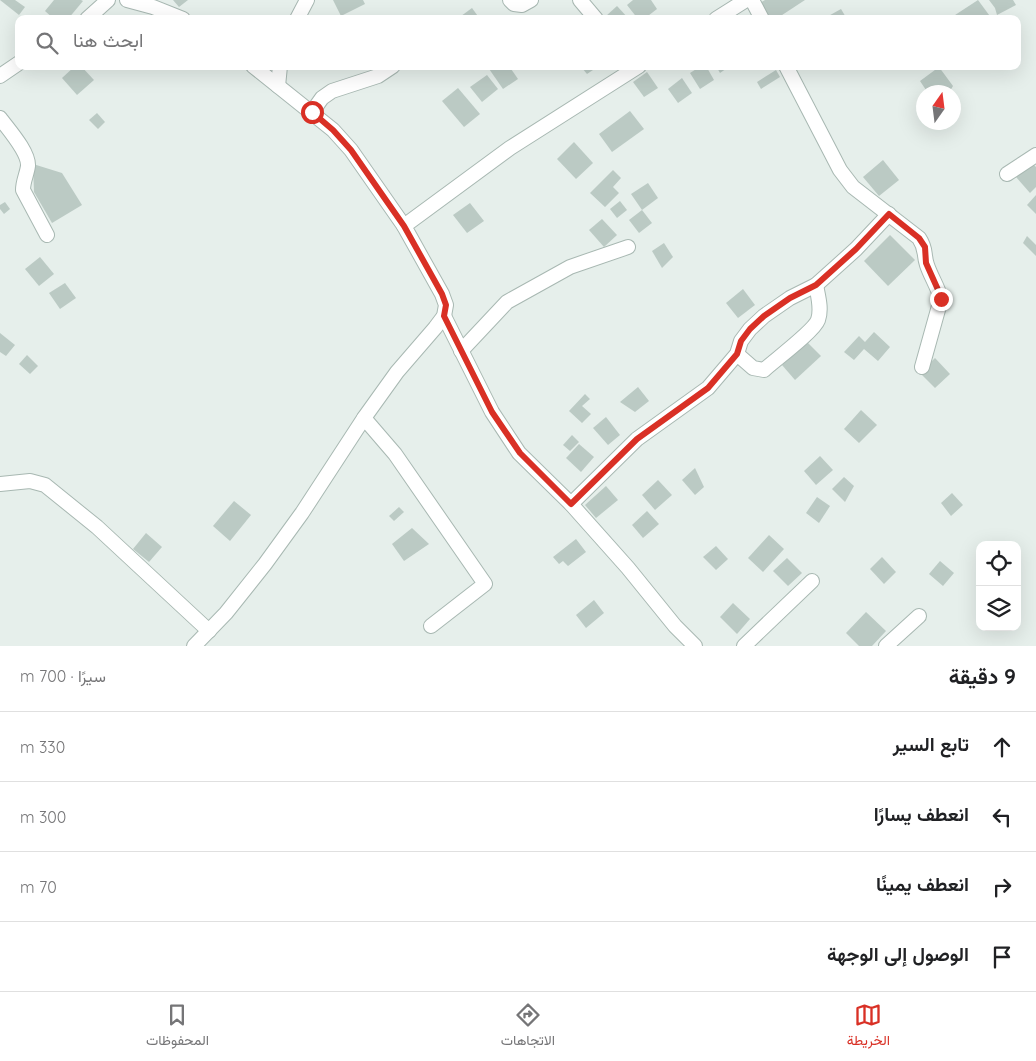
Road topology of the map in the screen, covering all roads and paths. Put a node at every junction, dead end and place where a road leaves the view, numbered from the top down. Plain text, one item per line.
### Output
1 (108, 0) edge
2 (127, 0) edge
3 (306, 0) edge
4 (510, 0) edge
5 (531, 0) edge
6 (580, 0) edge
7 (746, 0) edge
8 (752, 0) edge
9 (91, 15) edge
10 (173, 15) edge
11 (299, 15) edge
12 (593, 15) edge
13 (722, 15) edge
14 (760, 15) edge
15 (15, 66) edge
16 (258, 70) edge
17 (280, 70) edge
18 (387, 70) edge
19 (632, 70) edge
20 (788, 70) edge
21 (0, 76) edge
22 (278, 86) junction
23 (312, 112) junction
24 (0, 118) edge
25 (1036, 155) edge
26 (1007, 174) dead end
27 (889, 214) junction
28 (404, 226) junction
29 (47, 236) dead end
30 (628, 247) dead end
31 (816, 285) junction
32 (444, 316) junction
33 (462, 351) junction
34 (737, 354) junction
35 (922, 367) dead end
36 (364, 418) junction
37 (0, 484) edge
38 (571, 504) junction
39 (812, 581) dead end
40 (919, 616) dead end
41 (431, 626) dead end
42 (209, 631) junction
43 (194, 646) edge
44 (695, 646) edge
45 (744, 646) edge
46 (886, 646) edge

1 - 9 street
2 - 10 street
3 - 11 street
4 - 5 street
6 - 12 street
7 - 13 street
8 - 14 street
15 - 21 street
16 - 22 street
17 - 22 street
18 - 23 street
19 - 28 street
20 - 27 street
22 - 23 street
23 - 28 street
24 - 29 street
25 - 26 street
27 - 31 street
27 - 35 street
28 - 32 street
30 - 33 street
31 - 34 street
31 - 34 street
32 - 33 street
32 - 36 street
33 - 38 street
34 - 38 street
36 - 41 street
36 - 42 street
37 - 42 street
38 - 44 street
39 - 45 street
40 - 46 street
42 - 43 street

